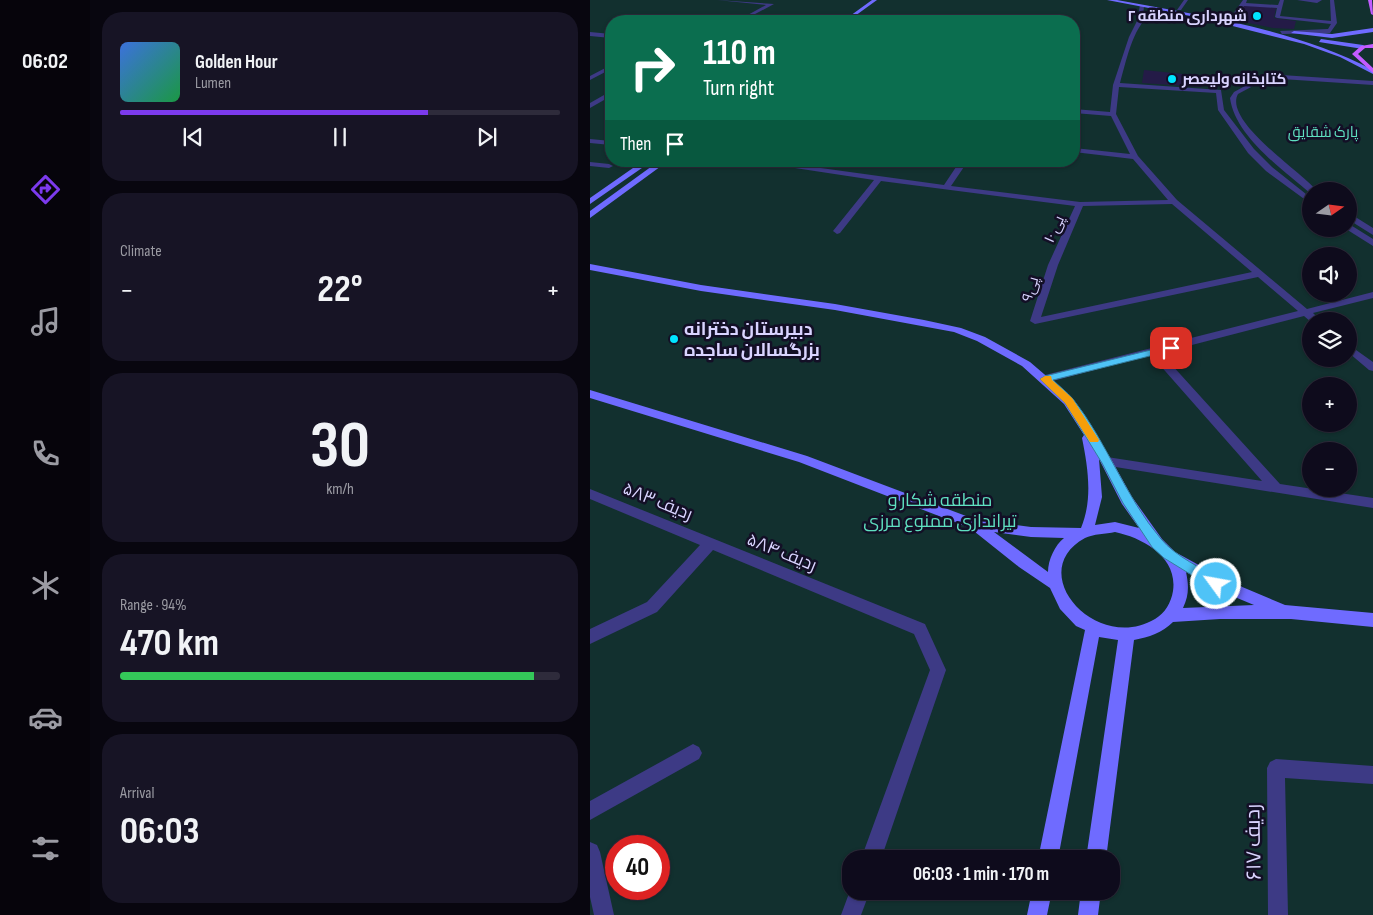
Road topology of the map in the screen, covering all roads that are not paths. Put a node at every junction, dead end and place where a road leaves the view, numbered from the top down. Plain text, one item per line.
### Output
1 (719, 0) edge
2 (732, 0) edge
3 (778, 0) edge
4 (1109, 0) edge
5 (1134, 0) edge
6 (1186, 0) edge
7 (1282, 0) edge
8 (1300, 0) edge
9 (1320, 0) edge
10 (1332, 0) edge
11 (1370, 0) edge
12 (1244, 2) edge
13 (877, 3) edge
14 (771, 4) junction
15 (1142, 6) junction
16 (1280, 7) junction
17 (1178, 10) junction
18 (1373, 14) edge
19 (750, 15) edge
20 (856, 15) edge
21 (865, 15) edge
22 (1230, 20) junction
23 (1140, 21) junction
24 (1334, 23) junction
25 (1373, 30) edge
26 (1282, 32) junction
27 (590, 34) edge
28 (1275, 34) junction
29 (601, 35) junction
30 (605, 35) edge
31 (1373, 38) edge
32 (590, 40) edge
33 (1373, 46) edge
34 (1364, 47) junction
35 (590, 67) edge
36 (605, 68) edge
37 (605, 70) edge
38 (1373, 72) edge
39 (590, 78) edge
40 (1373, 83) edge
41 (1116, 85) junction
42 (605, 98) edge
43 (590, 106) edge
44 (1080, 111) edge
45 (1113, 114) junction
46 (590, 140) edge
47 (605, 142) edge
48 (1080, 151) edge
49 (1134, 157) junction
50 (590, 164) edge
51 (605, 166) edge
52 (640, 167) edge
53 (656, 167) edge
54 (795, 167) edge
55 (819, 167) edge
56 (960, 167) edge
57 (816, 170) junction
58 (879, 179) junction
59 (1302, 183) edge
60 (946, 188) junction
61 (1302, 195) edge
62 (590, 202) edge
63 (1174, 202) junction
64 (1080, 204) junction
65 (590, 215) edge
66 (1358, 222) edge
67 (837, 231) dead end
68 (1373, 232) edge
69 (1358, 233) edge
70 (1373, 244) edge
71 (1053, 265) joint
72 (591, 267) edge
73 (1258, 274) junction
74 (1373, 295) edge
75 (1304, 312) joint
76 (1302, 313) edge
77 (1154, 352) junction
78 (1357, 353) edge
79 (1368, 360) edge
80 (1373, 368) edge
81 (1045, 379) junction
82 (590, 394) edge
83 (1085, 426) junction
84 (1107, 462) junction
85 (1277, 489) junction
86 (590, 494) edge
87 (1373, 502) edge
88 (972, 524) junction
89 (1083, 532) junction
90 (711, 543) junction
91 (1157, 543) junction
92 (1168, 554) junction
93 (1054, 583) junction
94 (1290, 612) junction
95 (1172, 615) junction
96 (1373, 620) edge
97 (1093, 627) junction
98 (1127, 635) junction
99 (590, 637) edge
100 (693, 753) dead end
101 (1373, 775) edge
102 (590, 810) edge
103 (874, 850) edge
104 (1050, 850) edge
105 (1097, 850) edge
106 (590, 852) edge
107 (857, 900) edge
108 (1040, 900) edge
109 (1090, 900) edge
110 (604, 915) edge
111 (851, 915) edge
112 (1037, 915) edge
113 (1088, 915) edge
114 (1278, 915) edge

1 - 2 street
2 - 14 street
3 - 14 street
4 - 15 street
5 - 17 street
6 - 17 street
7 - 16 street
8 - 9 street
10 - 24 street
11 - 18 main road
12 - 16 street
12 - 22 street
13 - 20 street
13 - 21 street
14 - 19 street
15 - 17 street
15 - 23 street
16 - 24 street
17 - 22 street
17 - 23 street
17 - 28 street
22 - 26 street
23 - 41 street
24 - 26 street
25 - 26 street
26 - 28 street
26 - 34 street
27 - 29 street
28 - 38 street
29 - 30 street
29 - 32 street
31 - 34 main road
33 - 34 main road
34 - 38 main road
35 - 36 street
37 - 39 street
40 - 59 street
41 - 45 street
41 - 61 street
42 - 43 street
44 - 45 street
45 - 49 street
46 - 47 street
48 - 49 street
49 - 63 street
50 - 51 street
52 - 62 street
53 - 65 street
54 - 57 street
55 - 57 street
56 - 60 street
57 - 58 street
58 - 60 street
58 - 67 street
60 - 64 street
63 - 64 street
63 - 73 street
64 - 71 street, پی ۱۰
66 - 68 street
69 - 70 street
71 - 73 street, پی۹
72 - 81 street
73 - 75 street
74 - 75 street
76 - 77 street
77 - 81 street
77 - 85 street
78 - 79 street
79 - 80 street
81 - 83 street
82 - 88 street
83 - 84 street
83 - 89 street
84 - 85 street
84 - 91 street
85 - 87 street
86 - 90 street, ردیف ۵۸۳
88 - 89 street
88 - 93 street
89 - 91 street
89 - 93 street
90 - 99 street
90 - 103 street, ردیف ۵۸۴
91 - 92 street
92 - 94 street
92 - 95 street
93 - 97 street
94 - 95 street
94 - 96 street
95 - 98 street
97 - 98 street
97 - 104 street
98 - 105 street
100 - 102 street
101 - 114 street, ردیف ۶۱۷
106 - 110 street
107 - 111 street
108 - 112 street
109 - 113 street

